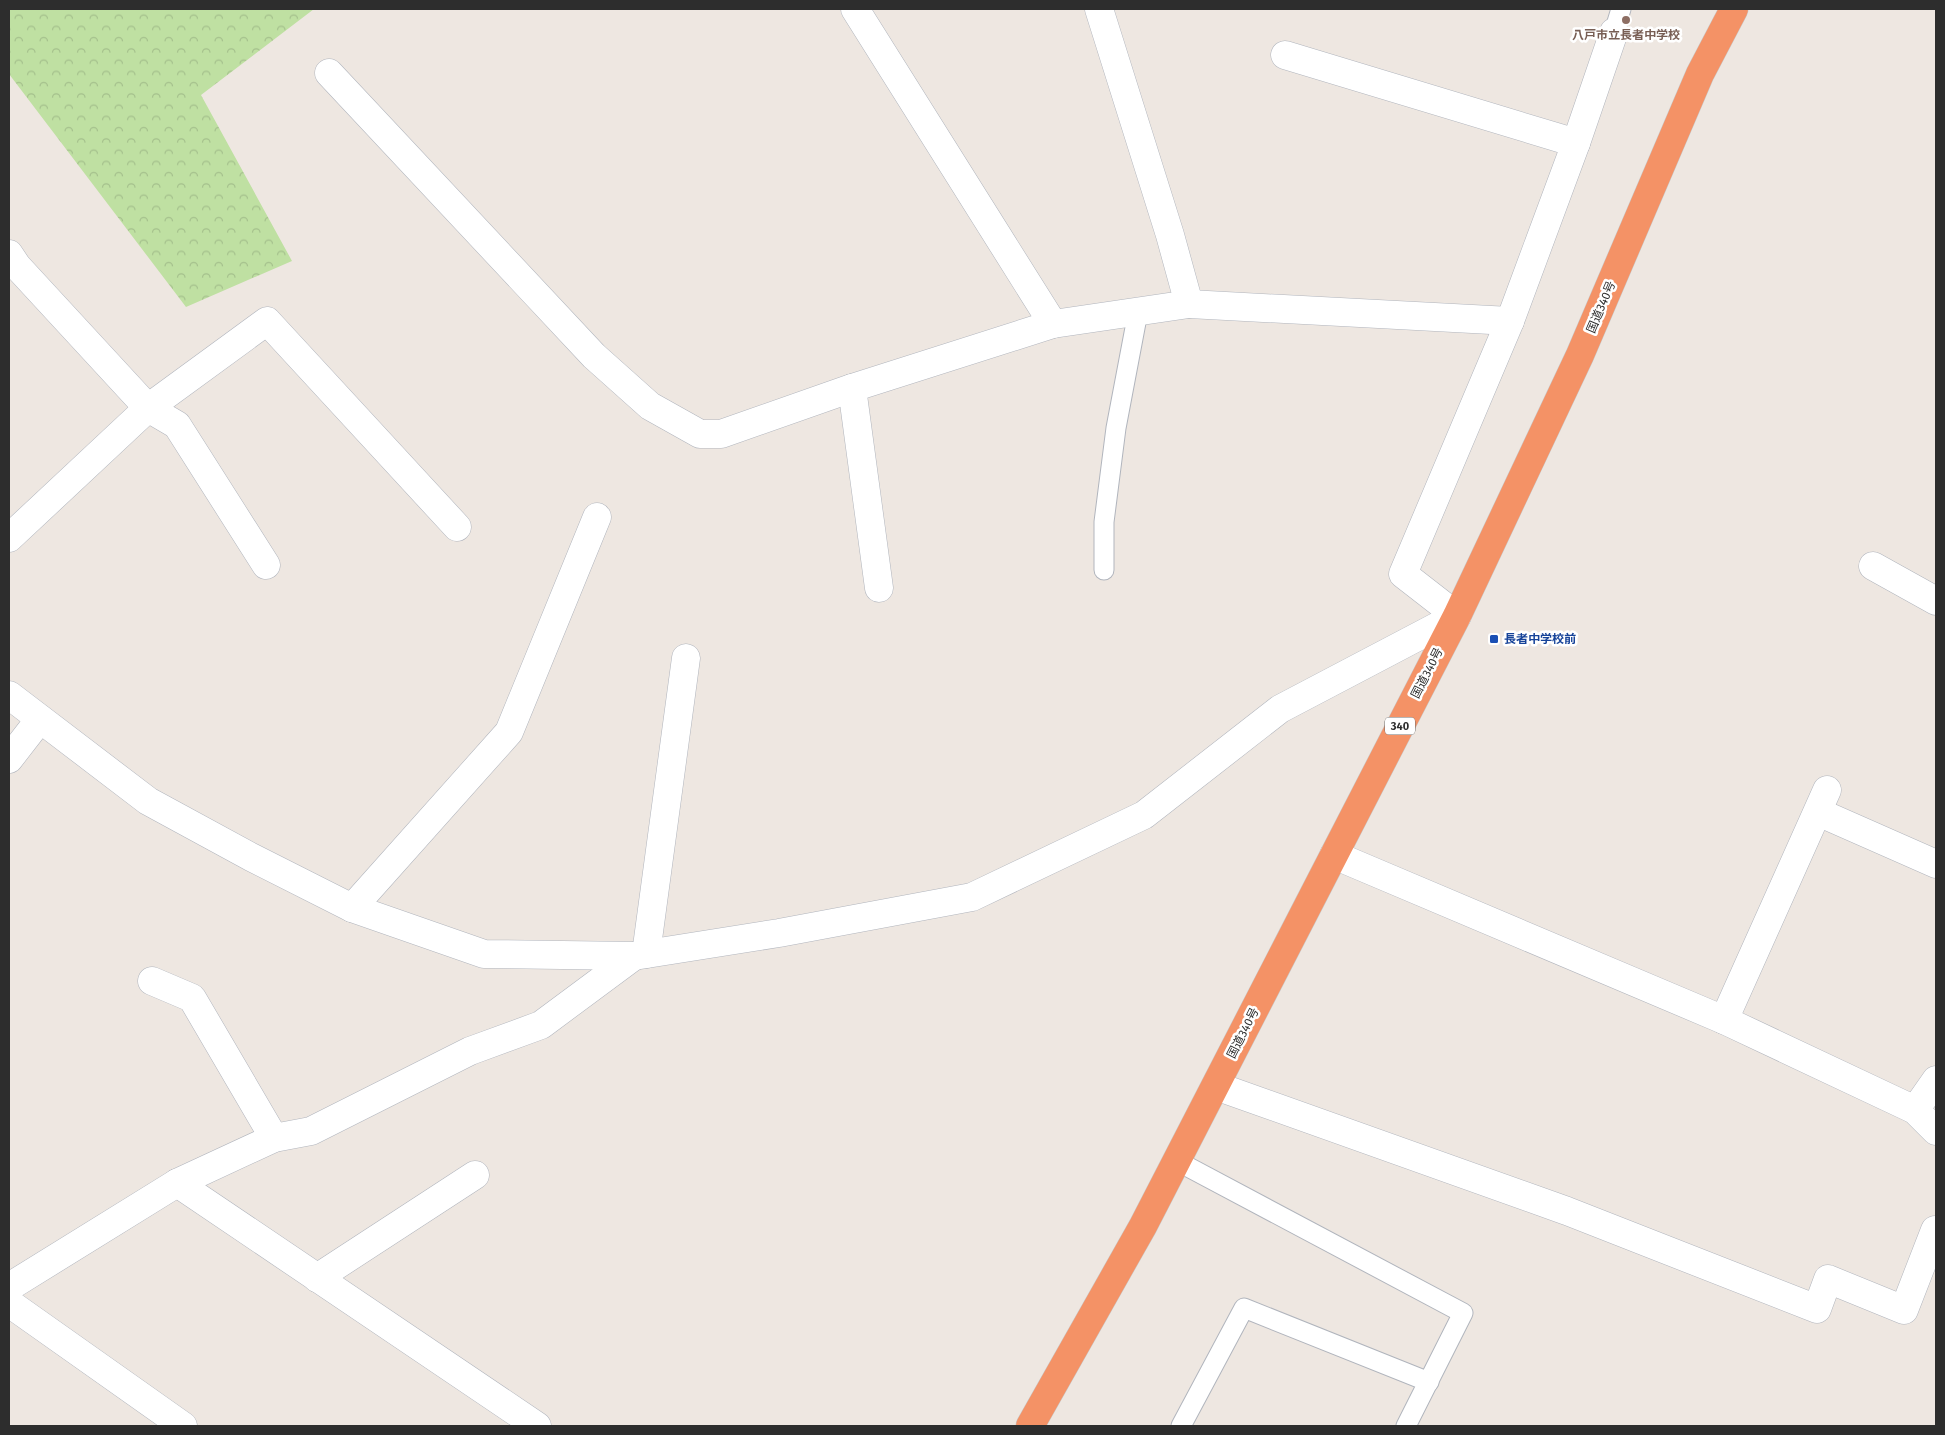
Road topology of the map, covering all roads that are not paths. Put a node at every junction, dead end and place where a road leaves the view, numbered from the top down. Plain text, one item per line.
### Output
1 (855, 9) edge
2 (1099, 9) edge
3 (1734, 9) edge
4 (1618, 20) edge
5 (1285, 55) dead end
6 (329, 73) dead end
7 (1576, 143) junction
8 (9, 254) edge
9 (1189, 304) junction
10 (1138, 312) junction
11 (1510, 321) junction
12 (1053, 324) junction
13 (852, 388) junction
14 (148, 408) junction
15 (597, 517) dead end
16 (457, 527) dead end
17 (9, 538) edge
18 (266, 565) dead end
19 (1873, 566) dead end
20 (1104, 570) dead end
21 (879, 588) dead end
22 (1936, 601) edge
23 (1456, 616) junction
24 (686, 658) dead end
25 (9, 695) edge
26 (40, 720) junction
27 (9, 759) edge
28 (1334, 856) junction
29 (1936, 864) edge
30 (352, 908) junction
31 (640, 955) junction
32 (152, 981) dead end
33 (1724, 1020) junction
34 (1936, 1080) edge
35 (1216, 1086) junction
36 (1915, 1110) junction
37 (1936, 1131) edge
38 (274, 1138) junction
39 (1177, 1161) junction
40 (476, 1175) dead end
41 (177, 1183) junction
42 (1935, 1230) dead end
43 (317, 1278) junction
44 (9, 1287) edge
45 (9, 1303) edge
46 (1429, 1382) junction
47 (183, 1426) edge
48 (536, 1426) edge
49 (1030, 1426) edge
50 (1181, 1426) edge
51 (1406, 1426) edge

1 - 12 street
2 - 9 street
3 - 23 highway, 国道340号 / 340
4 - 7 street
5 - 7 street
6 - 13 street
7 - 11 street
8 - 14 street
9 - 10 street
9 - 11 street
10 - 12 street
10 - 20 lane
11 - 23 street
12 - 13 street
13 - 21 street
14 - 16 street
14 - 17 street
14 - 18 street
15 - 30 street
19 - 22 street
23 - 28 highway, 国道340号 / 340
23 - 31 street
24 - 31 street
25 - 26 street
26 - 27 street
26 - 30 street
28 - 33 street
28 - 35 highway, 国道340号 / 340
29 - 33 street
30 - 31 street
31 - 38 street
32 - 38 street
33 - 36 street
34 - 36 street
35 - 39 highway, 国道340号 / 340
35 - 42 street
36 - 37 street
38 - 41 street
39 - 46 lane
39 - 49 highway, 国道340号 / 340
40 - 43 street
41 - 43 street
41 - 44 street
43 - 48 street
45 - 47 street
46 - 50 lane
46 - 51 lane

